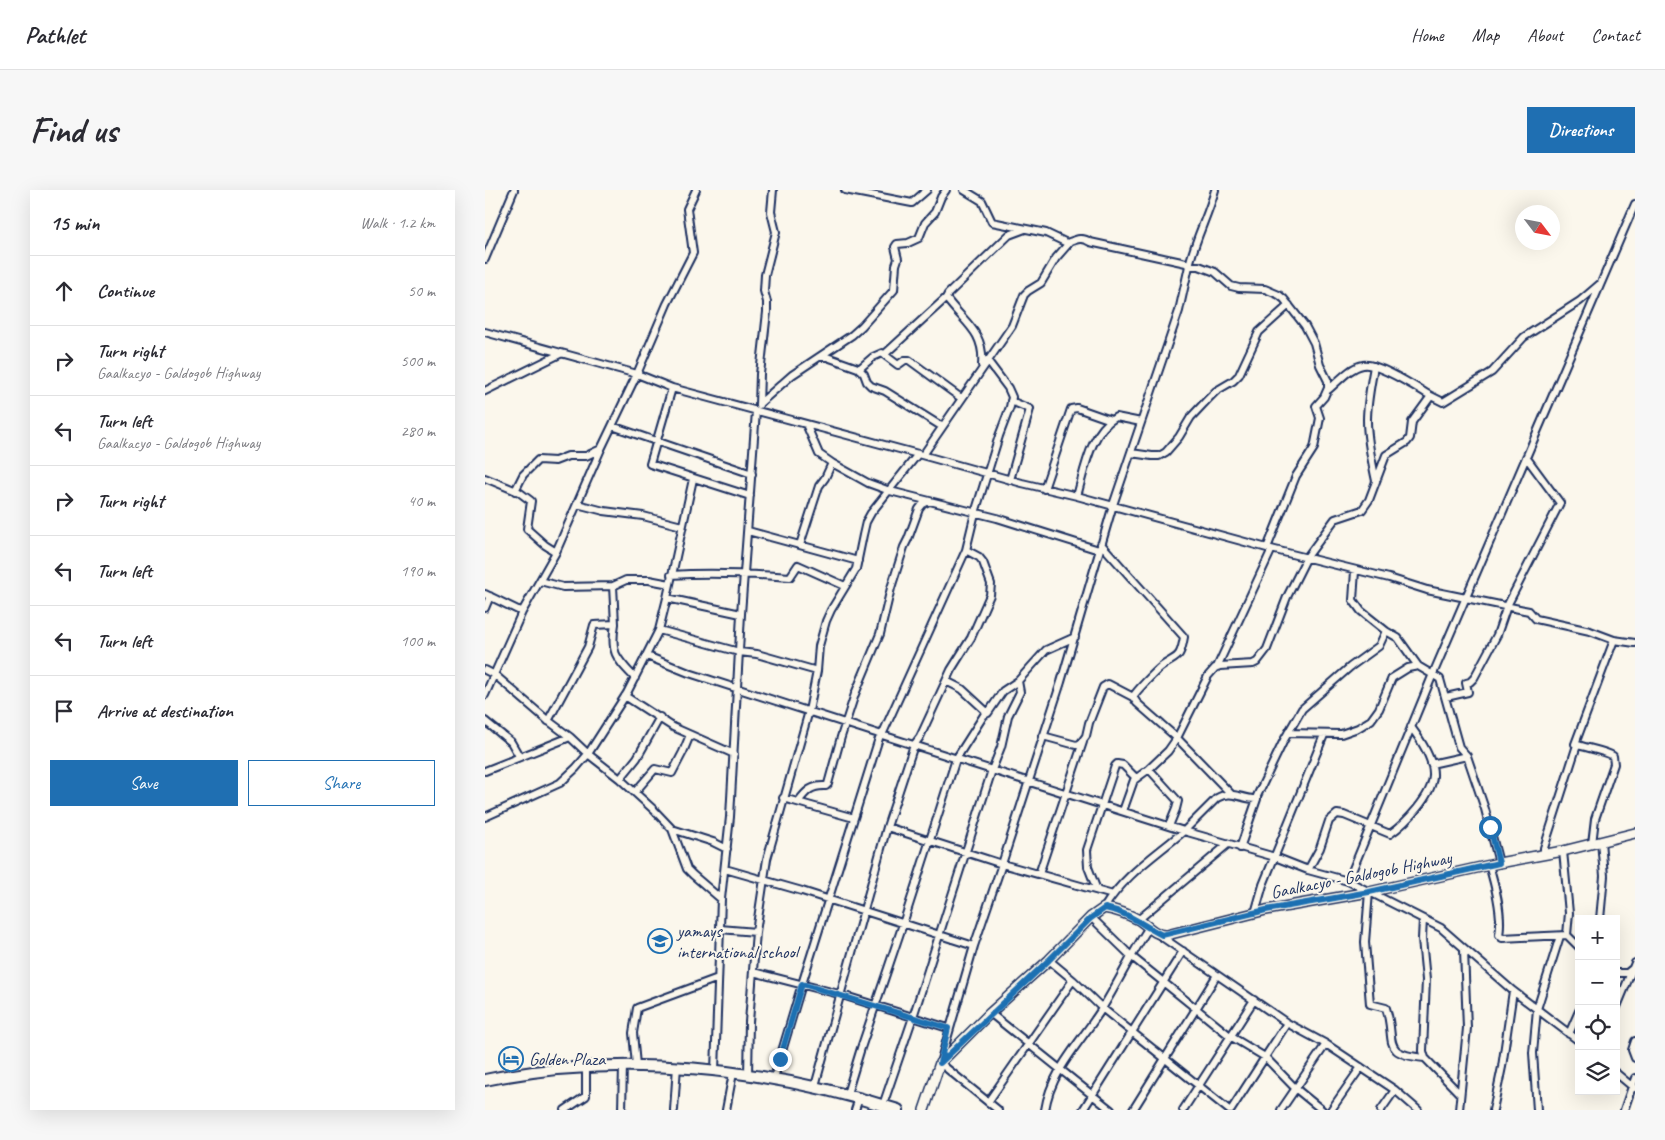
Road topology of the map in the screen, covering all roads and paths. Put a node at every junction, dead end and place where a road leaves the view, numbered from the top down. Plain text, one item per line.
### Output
1 (514, 190) edge
2 (696, 190) edge
3 (773, 190) edge
4 (845, 190) edge
5 (927, 190) edge
6 (946, 190) edge
7 (964, 190) edge
8 (1215, 190) edge
9 (1635, 204) edge
10 (1025, 229) junction
11 (1070, 242) junction
12 (485, 259) edge
13 (1189, 266) junction
14 (1601, 283) junction
15 (946, 298) junction
16 (1289, 305) junction
17 (485, 332) edge
18 (560, 354) junction
19 (885, 354) junction
20 (819, 357) junction
21 (987, 360) junction
22 (1374, 366) junction
23 (982, 367) junction
24 (859, 369) junction
25 (637, 374) junction
26 (672, 388) junction
27 (485, 391) edge
28 (1327, 391) junction
29 (1431, 396) junction
30 (961, 398) junction
31 (1011, 401) junction
32 (759, 404) junction
33 (758, 412) junction
34 (1111, 420) junction
35 (1141, 422) junction
36 (806, 424) junction
37 (613, 426) junction
38 (941, 426) junction
39 (657, 441) junction
40 (601, 449) junction
41 (1131, 453) junction
42 (921, 454) junction
43 (1526, 457) junction
44 (832, 463) junction
45 (987, 473) junction
46 (752, 474) junction
47 (485, 478) edge
48 (693, 479) junction
49 (1010, 480) junction
50 (1376, 482) junction
51 (1044, 489) junction
52 (515, 491) junction
53 (890, 491) junction
54 (750, 496) junction
55 (1077, 496) junction
56 (929, 501) junction
57 (577, 504) junction
58 (1113, 505) junction
59 (975, 513) junction
60 (682, 526) junction
61 (748, 531) junction
62 (800, 545) junction
63 (1100, 547) junction
64 (1269, 548) junction
65 (965, 550) junction
66 (556, 552) junction
67 (1307, 557) junction
68 (858, 561) junction
69 (1355, 571) junction
70 (744, 574) junction
71 (671, 575) junction
72 (540, 581) junction
73 (670, 584) junction
74 (613, 586) junction
75 (845, 586) junction
76 (487, 595) edge
77 (667, 598) junction
78 (1466, 598) junction
79 (1507, 606) junction
80 (485, 608) edge
81 (522, 612) junction
82 (741, 614) junction
83 (615, 624) junction
84 (659, 630) junction
85 (1386, 631) junction
86 (1075, 637) junction
87 (1614, 640) junction
88 (1635, 643) edge
89 (739, 652) junction
90 (647, 656) junction
91 (1418, 666) junction
92 (1217, 667) junction
93 (485, 670) edge
94 (817, 671) junction
95 (1433, 674) junction
96 (495, 675) junction
97 (635, 678) junction
98 (946, 681) junction
99 (1018, 681) junction
100 (738, 689) junction
101 (485, 695) edge
102 (625, 696) junction
103 (1133, 697) junction
104 (1446, 697) junction
105 (809, 711) junction
106 (987, 713) junction
107 (659, 717) junction
108 (548, 721) junction
109 (485, 722) edge
110 (846, 723) junction
111 (1411, 727) junction
112 (1287, 733) junction
113 (690, 735) junction
114 (881, 735) junction
115 (1324, 735) junction
116 (1043, 736) junction
117 (570, 737) junction
118 (1177, 738) junction
119 (1084, 741) junction
120 (913, 745) junction
121 (1577, 745) junction
122 (588, 754) junction
123 (734, 754) junction
124 (519, 756) junction
125 (1467, 756) junction
126 (957, 759) junction
127 (1431, 764) junction
128 (1149, 769) junction
129 (992, 770) junction
130 (485, 771) edge
131 (1136, 778) junction
132 (620, 779) junction
133 (1028, 781) junction
134 (635, 792) junction
135 (1067, 793) junction
136 (1231, 794) junction
137 (783, 798) junction
138 (1257, 799) junction
139 (798, 802) junction
140 (1102, 804) junction
141 (1123, 811) junction
142 (485, 817) edge
143 (853, 818) junction
144 (1371, 825) junction
145 (1169, 826) junction
146 (887, 827) junction
147 (672, 829) junction
148 (1184, 830) junction
149 (1635, 833) edge
150 (929, 840) junction
151 (1597, 842) junction
152 (1228, 844) junction
153 (1240, 848) junction
154 (727, 849) junction
155 (1563, 851) junction
156 (965, 852) junction
157 (1544, 855) junction
158 (1275, 857) junction
159 (1499, 863) junction
160 (1002, 864) junction
161 (1489, 865) junction
162 (725, 869) junction
163 (1308, 870) junction
164 (1039, 874) junction
165 (763, 879) junction
166 (1348, 880) junction
167 (1097, 890) junction
168 (1369, 892) junction
169 (1113, 895) junction
170 (721, 900) junction
171 (829, 900) junction
172 (1105, 908) junction
173 (865, 911) junction
174 (1255, 913) junction
175 (1600, 915) edge
176 (1091, 918) junction
177 (1423, 919) junction
178 (1138, 920) junction
179 (903, 924) junction
180 (1149, 928) junction
181 (720, 929) junction
182 (757, 932) junction
183 (939, 935) junction
184 (1563, 935) junction
185 (1575, 943) edge
186 (973, 946) junction
187 (1464, 950) junction
188 (1183, 951) junction
189 (1131, 956) junction
190 (1049, 960) junction
191 (1634, 966) edge
192 (753, 972) junction
193 (1620, 973) edge
194 (1217, 975) junction
195 (718, 978) junction
196 (1073, 980) junction
197 (1164, 982) junction
198 (802, 984) junction
199 (1513, 990) junction
200 (839, 994) junction
201 (1254, 1000) junction
202 (1618, 1005) edge
203 (875, 1006) junction
204 (1102, 1008) junction
205 (1196, 1008) junction
206 (1537, 1009) junction
207 (990, 1013) junction
208 (913, 1017) junction
209 (1575, 1021) edge
210 (1287, 1023) junction
211 (948, 1028) junction
212 (1132, 1032) junction
213 (1569, 1034) junction
214 (1230, 1036) junction
215 (1575, 1038) edge
216 (1635, 1041) edge
217 (1029, 1044) junction
218 (1326, 1044) junction
219 (1265, 1057) junction
220 (1165, 1058) junction
221 (1425, 1058) junction
222 (1635, 1058) edge
223 (940, 1063) junction
224 (623, 1065) junction
225 (636, 1065) junction
226 (677, 1066) junction
227 (586, 1067) junction
228 (1361, 1067) junction
229 (1059, 1069) junction
230 (715, 1071) junction
231 (733, 1073) junction
232 (747, 1075) junction
233 (1620, 1076) edge
234 (774, 1078) junction
235 (1635, 1078) edge
236 (485, 1080) edge
237 (1198, 1085) junction
238 (815, 1086) junction
239 (1295, 1088) junction
240 (1634, 1088) edge
241 (1395, 1090) junction
242 (847, 1094) junction
243 (1460, 1094) junction
244 (1093, 1096) junction
245 (859, 1098) junction
246 (988, 1102) junction
247 (891, 1108) edge
248 (565, 1110) edge
249 (622, 1110) edge
250 (674, 1110) edge
251 (727, 1110) edge
252 (855, 1110) edge
253 (924, 1110) edge
254 (997, 1110) edge
255 (1045, 1110) edge
256 (1083, 1110) edge
257 (1111, 1110) edge
258 (1133, 1110) edge
259 (1183, 1110) edge
260 (1230, 1110) edge
261 (1281, 1110) edge
262 (1322, 1110) edge
263 (1331, 1110) edge
264 (1381, 1110) edge
265 (1418, 1110) edge
266 (1459, 1110) edge
267 (1493, 1110) edge
268 (1537, 1110) edge
269 (1624, 1110) edge

1 - 12 street
2 - 25 street
3 - 32 street
4 - 5 street
6 - 20 street
7 - 10 street
8 - 13 street
9 - 14 street
10 - 11 street
10 - 15 street
11 - 13 street
11 - 21 street
13 - 16 street
13 - 35 street
14 - 29 street
14 - 43 street
15 - 19 street
15 - 23 street
16 - 28 street
16 - 41 street
17 - 18 street
18 - 25 street
18 - 27 street
19 - 24 street
19 - 30 street
20 - 24 street
20 - 32 street
21 - 23 street
21 - 31 street
22 - 28 street
22 - 29 street
22 - 50 street
23 - 30 street
24 - 38 street
25 - 26 street
25 - 37 street
26 - 33 street
26 - 39 street
28 - 64 street
29 - 50 street
30 - 38 street
31 - 45 street
31 - 49 street
32 - 33 street
33 - 36 street
33 - 46 street
34 - 35 street
34 - 51 street
34 - 55 street
35 - 41 street
36 - 42 street
36 - 44 street
37 - 39 street
37 - 40 street
38 - 42 street
39 - 46 street
39 - 48 street
40 - 52 street
40 - 57 street
41 - 58 street
42 - 45 street
42 - 53 street
43 - 78 street
43 - 79 street
44 - 53 street
44 - 62 street
45 - 49 street
45 - 59 street
46 - 54 street
47 - 52 street
48 - 54 street
48 - 60 street
49 - 51 street
50 - 67 street
51 - 55 street
52 - 66 street
53 - 56 street
53 - 68 street
54 - 61 street
55 - 58 street
56 - 59 street
56 - 110 street
57 - 60 street
57 - 66 street
58 - 63 street
58 - 64 street
59 - 63 street
59 - 65 street
60 - 71 street
61 - 62 street
61 - 70 street
62 - 68 street
63 - 86 street
63 - 103 street
64 - 67 street
64 - 92 street
65 - 98 street
65 - 114 street
66 - 72 street
67 - 69 street
67 - 92 street
68 - 75 street
69 - 78 street
69 - 85 street
70 - 71 street
70 - 75 street
70 - 82 street
71 - 73 street
72 - 74 street
72 - 81 street
73 - 74 street
73 - 77 street
74 - 83 street
75 - 94 street
76 - 80 street
76 - 81 street
77 - 82 street
77 - 84 street
78 - 79 street
78 - 95 street
79 - 87 street
79 - 104 street
81 - 96 street
82 - 89 street
83 - 97 street
83 - 108 street
84 - 89 street
84 - 90 street
85 - 91 street
85 - 112 street
86 - 99 street
86 - 116 street
87 - 88 street
87 - 121 street
89 - 94 street
89 - 100 street
90 - 97 street
90 - 100 street
91 - 95 street
91 - 115 street
92 - 118 street
93 - 96 street
94 - 105 street
95 - 104 street
95 - 111 street
96 - 101 street
96 - 108 street
97 - 102 street
98 - 106 street
98 - 120 street
99 - 106 street
99 - 129 street
100 - 105 street
100 - 123 street
102 - 107 street
102 - 122 street
103 - 118 street
103 - 119 street
104 - 125 street
105 - 110 street
105 - 137 street
106 - 126 street
107 - 113 street
107 - 132 street
108 - 117 street
109 - 124 street
110 - 114 street
110 - 139 street
111 - 127 street
111 - 144 street
112 - 115 street
112 - 138 street
113 - 123 street
113 - 134 street
114 - 120 street
114 - 143 street
115 - 158 street
116 - 119 street
116 - 133 street
117 - 122 street
117 - 124 street
118 - 128 street
118 - 136 street
119 - 135 street
120 - 126 street
120 - 146 street
121 - 151 street
121 - 157 street
122 - 132 street
122 - 142 street
123 - 154 street
124 - 130 street
125 - 127 street
125 - 159 street
126 - 129 street
126 - 150 street
127 - 144 street
128 - 131 street
128 - 145 street
129 - 133 street
129 - 156 street
131 - 140 street
131 - 141 street
132 - 134 street
133 - 135 street
133 - 160 street
134 - 147 street
135 - 140 street
135 - 164 street
136 - 138 street
136 - 148 street
137 - 139 street
137 - 165 street
138 - 153 street
139 - 143 street
140 - 141 street
140 - 167 street
141 - 145 street
143 - 171 street
144 - 163 street
144 - 166 street
145 - 148 street
146 - 150 street
146 - 173 street
147 - 154 street
147 - 170 street
148 - 152 street
148 - 169 street
149 - 151 street, Gaalkacyo - Galdogob Highway
150 - 156 street
150 - 179 street
151 - 155 street, Gaalkacyo - Galdogob Highway
151 - 175 street
152 - 153 street
152 - 178 street
153 - 158 street
154 - 162 street
155 - 157 street, Gaalkacyo - Galdogob Highway
155 - 184 street
156 - 160 street
156 - 183 street
157 - 159 street, Gaalkacyo - Galdogob Highway
158 - 163 street
158 - 174 street
159 - 161 street, Gaalkacyo - Galdogob Highway
160 - 164 street
160 - 186 street
161 - 168 street, Gaalkacyo - Galdogob Highway
161 - 184 street
162 - 165 street
162 - 170 street
163 - 166 street
164 - 167 street
165 - 171 street
165 - 182 street
166 - 168 street
167 - 169 street
168 - 174 street, Gaalkacyo - Galdogob Highway
168 - 177 street
168 - 221 street
169 - 172 street
170 - 181 street
171 - 173 street
171 - 198 street
172 - 176 street
172 - 178 street, Gaalkacyo - Galdogob Highway
173 - 179 street
173 - 200 street
174 - 178 street, Gaalkacyo - Galdogob Highway
176 - 189 street
176 - 190 street
177 - 187 street
177 - 221 street
178 - 180 street
179 - 183 street
179 - 203 street
180 - 188 street
180 - 189 street
181 - 182 street
181 - 195 street
182 - 192 street
183 - 186 street
183 - 208 street
184 - 185 street
184 - 206 street
186 - 211 street
187 - 199 street
187 - 243 street
188 - 194 street
188 - 197 street
189 - 197 street
189 - 204 street
190 - 196 street
190 - 207 street
191 - 193 street
191 - 202 street
192 - 198 street
192 - 232 street
194 - 201 street
194 - 205 street
195 - 225 street
195 - 230 street
196 - 204 street
196 - 217 street
197 - 205 street
197 - 212 street
198 - 200 street
198 - 234 street
199 - 206 street
199 - 267 street
200 - 203 street
200 - 238 street
201 - 210 street
201 - 214 street
203 - 208 street
203 - 242 street
204 - 212 street
204 - 229 street
205 - 214 street
205 - 220 street
206 - 213 street
206 - 268 street
207 - 217 street
207 - 223 street
208 - 211 street
208 - 247 street
209 - 213 street
210 - 218 street
210 - 219 street
211 - 223 street
212 - 220 street
212 - 244 street
213 - 215 street
214 - 219 street
214 - 237 street
216 - 222 street
217 - 229 street
217 - 246 street
218 - 228 street
218 - 239 street
219 - 239 street
219 - 260 street
220 - 237 street
220 - 258 street
221 - 243 street
223 - 246 street
223 - 253 street
224 - 225 main road
224 - 227 main road
224 - 249 street
225 - 226 main road
226 - 230 main road
226 - 250 street
227 - 236 main road
227 - 248 street
228 - 241 street
228 - 263 street
229 - 244 street
229 - 255 street
230 - 231 main road
231 - 232 main road
231 - 251 street
232 - 234 main road
233 - 240 street
234 - 238 main road
235 - 240 street
237 - 259 street
237 - 260 street
238 - 242 main road
239 - 261 street
239 - 262 street
240 - 269 street
241 - 264 street
241 - 265 street
242 - 245 main road
243 - 266 street
244 - 256 street
244 - 257 street
245 - 247 main road
245 - 252 street
246 - 254 street

